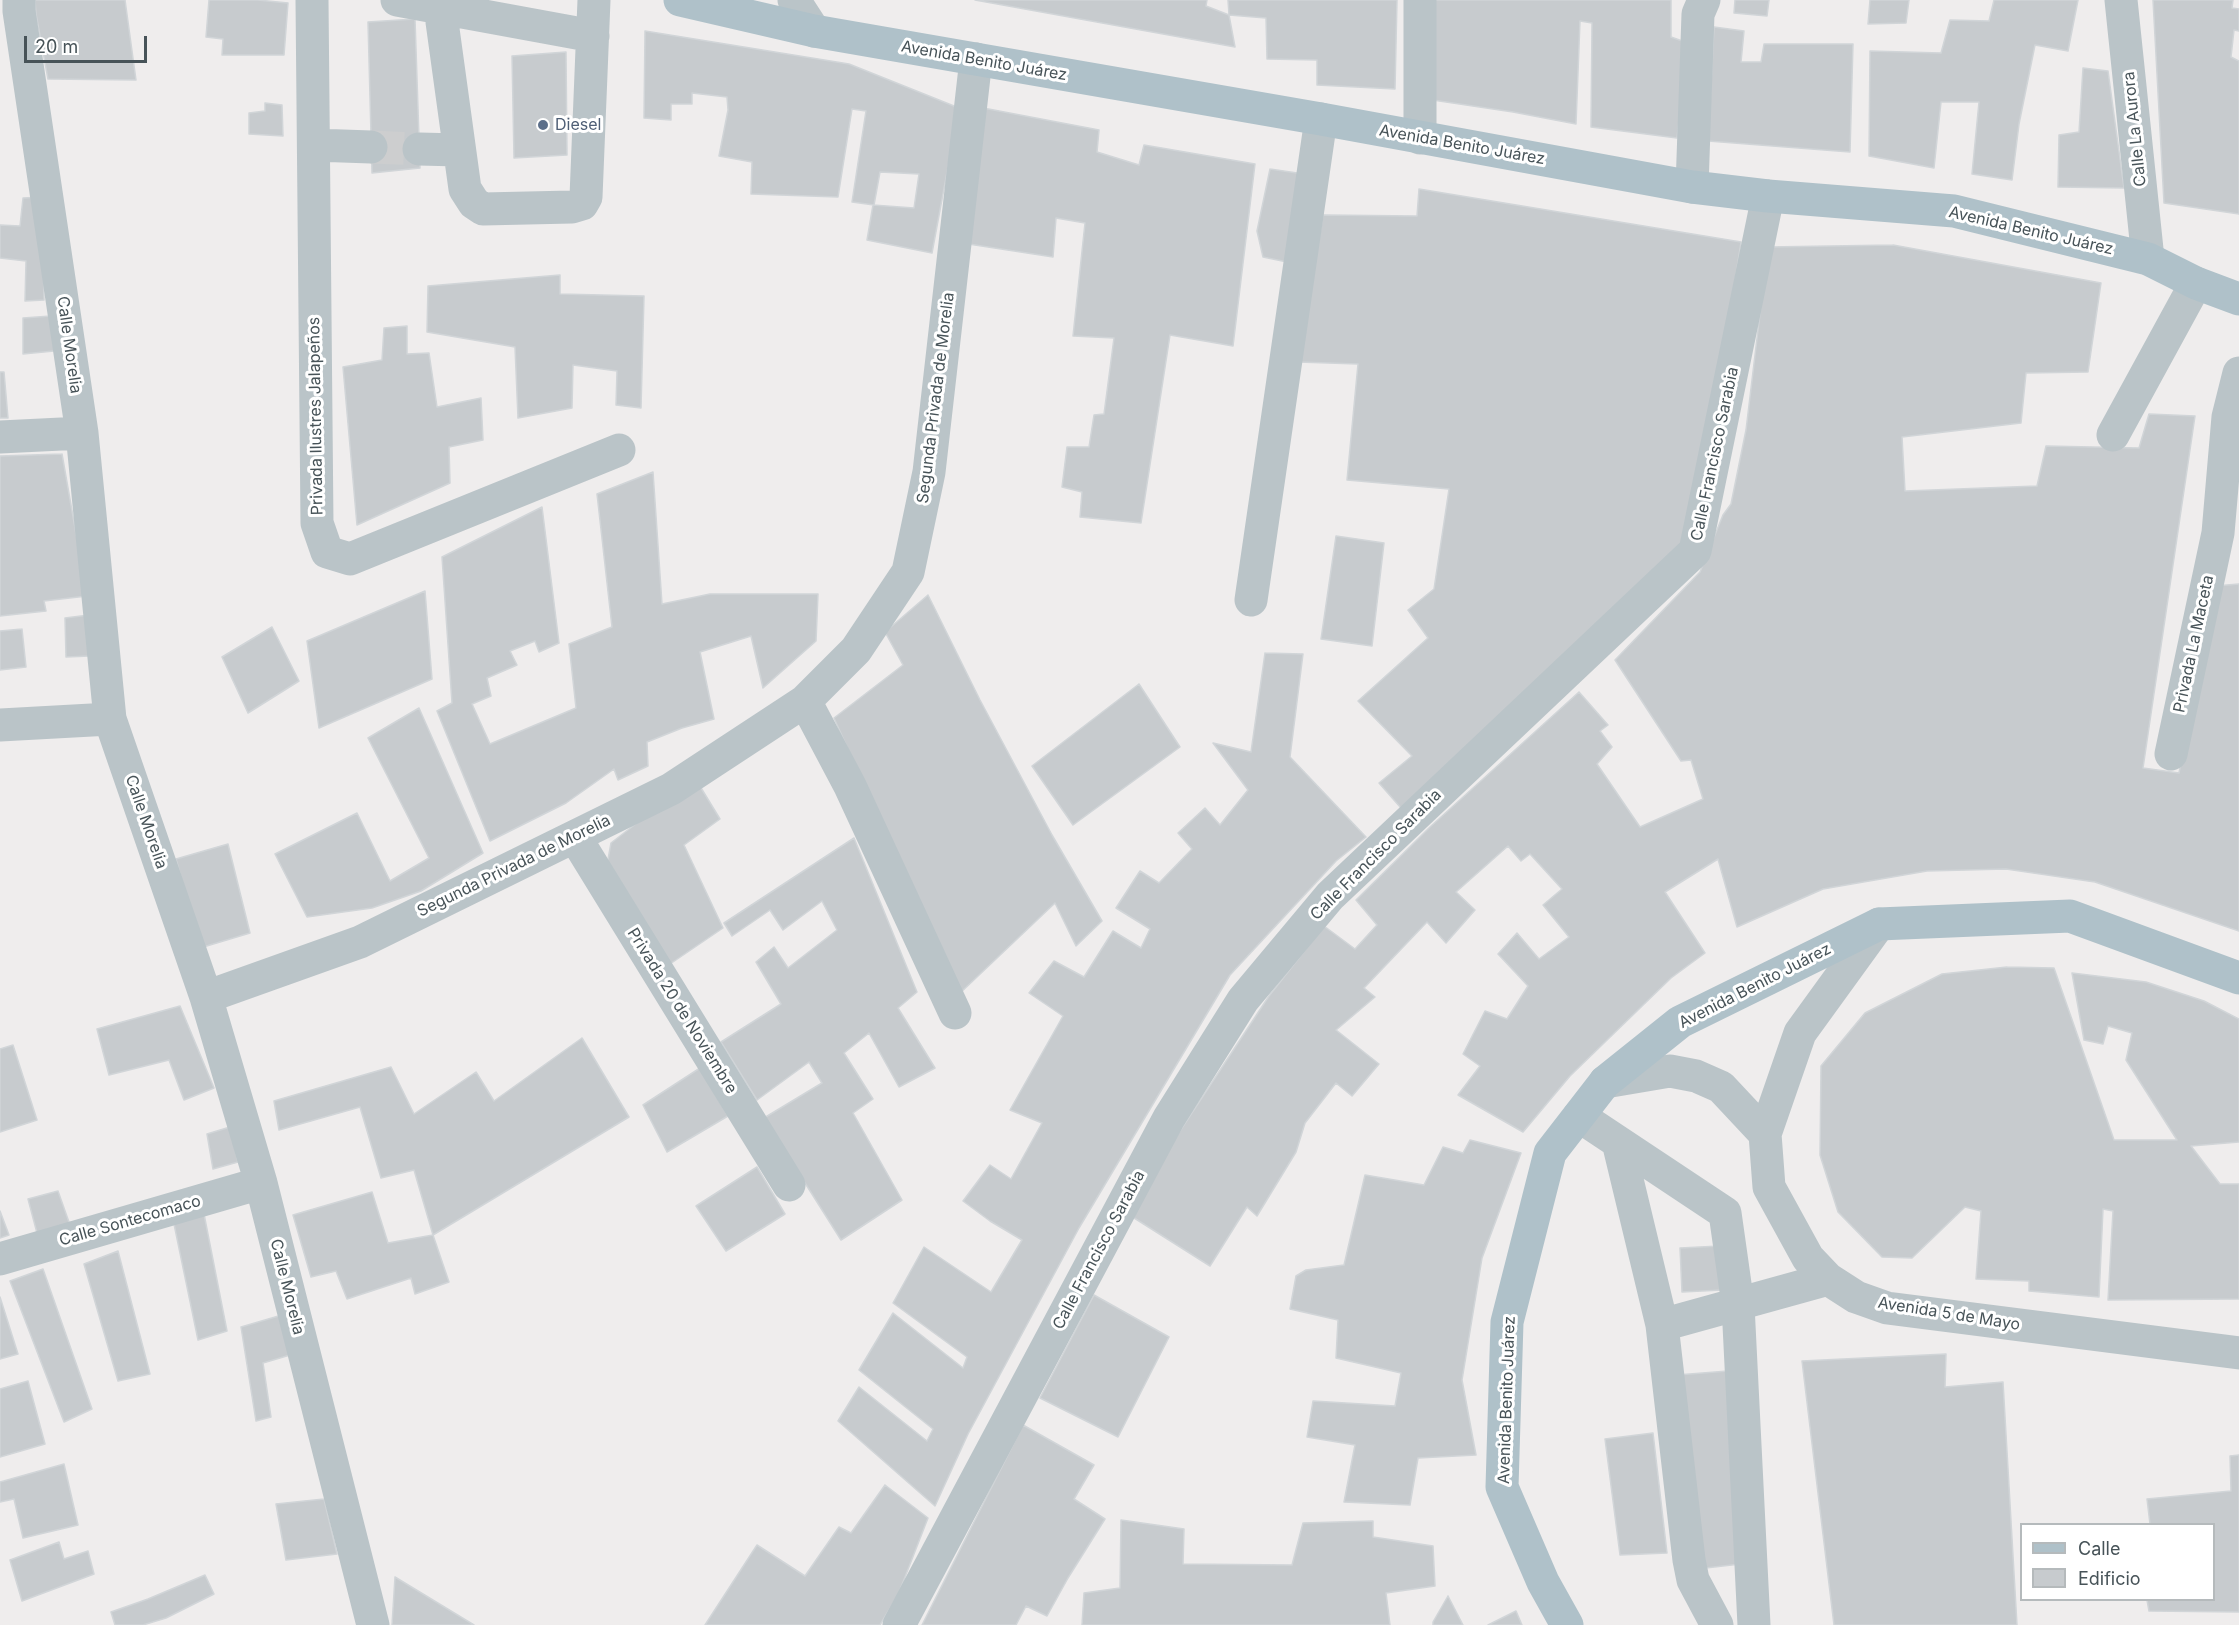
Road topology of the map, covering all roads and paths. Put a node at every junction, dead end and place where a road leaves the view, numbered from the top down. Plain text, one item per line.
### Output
1 (19, 0) edge
2 (312, 0) edge
3 (397, 0) edge
4 (594, 0) edge
5 (680, 0) edge
6 (794, 0) edge
7 (1420, 0) edge
8 (1704, 0) edge
9 (2121, 0) edge
10 (439, 4) edge
11 (814, 31) junction
12 (593, 36) junction
13 (976, 59) junction
14 (1321, 119) junction
15 (1420, 138) junction
16 (314, 145) junction
17 (371, 147) tunnel mouth
18 (419, 149) tunnel mouth
19 (459, 150) junction
20 (1692, 187) junction
21 (1768, 196) junction
22 (2148, 258) junction
23 (2196, 283) junction
24 (2239, 299) edge
25 (2239, 373) edge
26 (82, 433) junction
27 (2113, 435) dead end
28 (0, 437) edge
29 (619, 450) dead end
30 (2228, 540) edge
31 (1251, 600) dead end
32 (805, 701) junction
33 (110, 719) junction
34 (0, 725) edge
35 (2170, 754) dead end
36 (575, 837) junction
37 (1879, 924) junction
38 (2239, 978) edge
39 (206, 997) junction
40 (955, 1013) dead end
41 (1605, 1082) junction
42 (1579, 1116) junction
43 (1765, 1134) junction
44 (1618, 1142) junction
45 (261, 1183) junction
46 (789, 1185) dead end
47 (1769, 1187) junction
48 (1725, 1213) junction
49 (0, 1259) edge
50 (1828, 1279) junction
51 (1738, 1305) junction
52 (1662, 1325) junction
53 (2239, 1353) edge
54 (373, 1625) edge
55 (899, 1625) edge
56 (1567, 1625) edge
57 (1717, 1625) edge
58 (1754, 1625) edge

1 - 26 street, Calle Morelia
2 - 16 street, Privada Ilustres Jalapeños
3 - 10 street
4 - 12 street
5 - 11 main road, Avenida Benito Juárez
6 - 11 street
7 - 15 street
8 - 20 street
9 - 22 street, Calle La Aurora
10 - 12 street
10 - 19 street
11 - 13 main road, Avenida Benito Juárez
12 - 19 street
13 - 14 main road, Avenida Benito Juárez
13 - 32 street, Segunda Privada de Morelia
14 - 15 main road, Avenida Benito Juárez
14 - 31 street
15 - 20 main road, Avenida Benito Juárez
16 - 17 street
16 - 29 street, Privada Ilustres Jalapeños
18 - 19 street
20 - 21 main road, Avenida Benito Juárez
21 - 22 main road, Avenida Benito Juárez
21 - 55 street, Calle Francisco Sarabia
22 - 23 main road, Avenida Benito Juárez
23 - 24 main road, Avenida Benito Juárez
23 - 27 street
25 - 30 street, Privada La Maceta
26 - 28 street
26 - 33 street, Calle Morelia
30 - 35 street, Privada La Maceta
32 - 36 street, Segunda Privada de Morelia
32 - 40 street
33 - 34 street
33 - 39 street, Calle Morelia
36 - 39 street, Segunda Privada de Morelia
36 - 46 street, Privada 20 de Noviembre
37 - 38 main road, Avenida Benito Juárez
37 - 41 main road, Avenida Benito Juárez
37 - 43 street, Avenida 5 de Mayo
39 - 45 street, Calle Morelia
41 - 42 main road, Avenida Benito Juárez
41 - 43 street
42 - 44 street
42 - 56 main road, Avenida Benito Juárez
43 - 47 street, Avenida 5 de Mayo
44 - 48 street
44 - 52 street
45 - 49 street, Calle Sontecomaco
45 - 54 street, Calle Morelia
47 - 48 street
47 - 50 street, Avenida 5 de Mayo
48 - 51 street
50 - 51 street
50 - 53 street, Avenida 5 de Mayo
51 - 52 street
51 - 58 street
52 - 57 street

